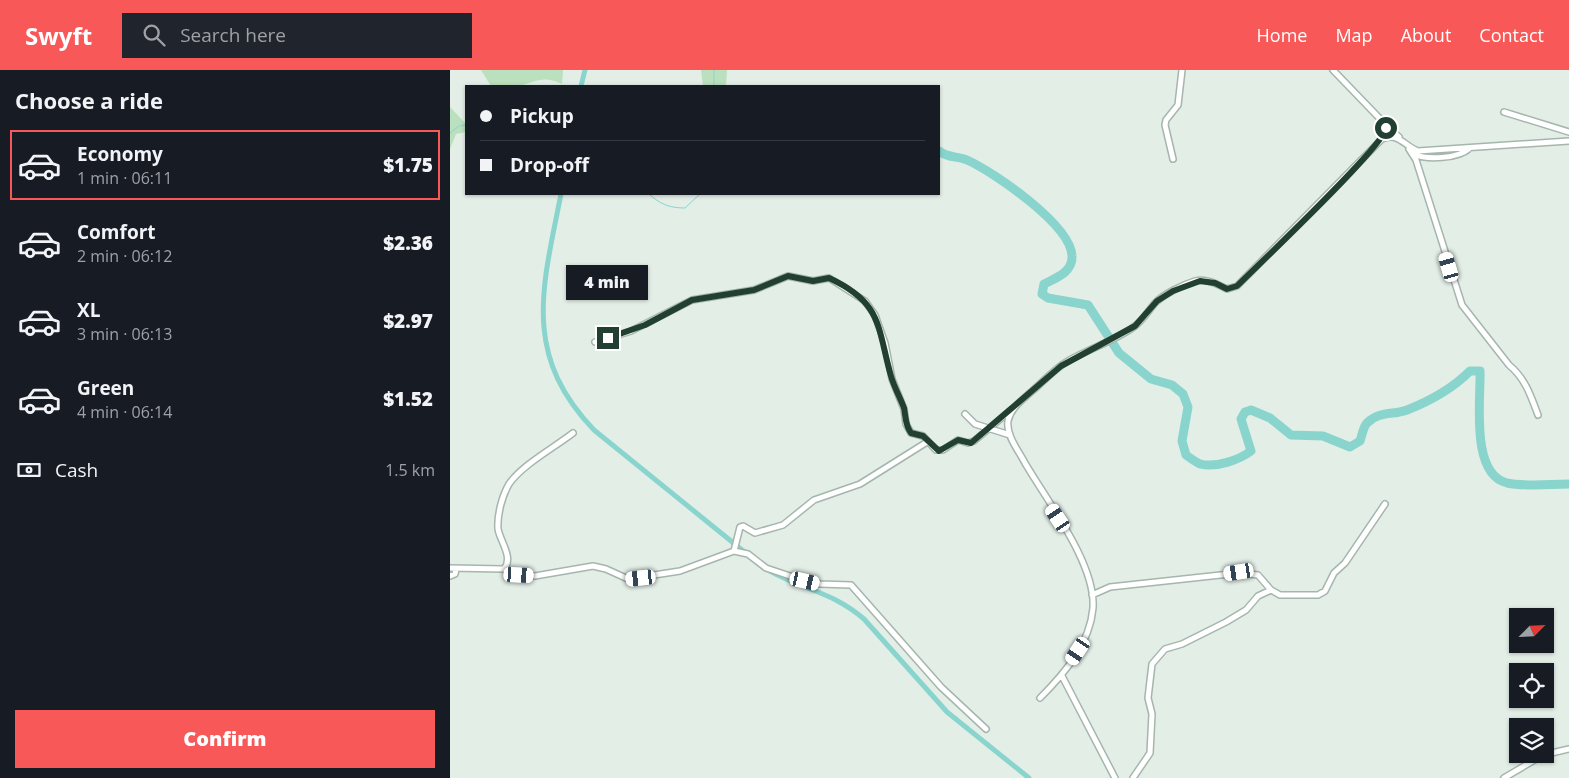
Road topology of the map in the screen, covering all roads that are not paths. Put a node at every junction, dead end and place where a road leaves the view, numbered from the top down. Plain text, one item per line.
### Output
1 (1182, 70) edge
2 (1333, 70) edge
3 (1504, 112) dead end
4 (1385, 124) junction
5 (1569, 132) edge
6 (1382, 139) junction
7 (1401, 139) junction
8 (1569, 141) edge
9 (1409, 148) junction
10 (1470, 148) junction
11 (1413, 154) junction
12 (1173, 159) dead end
13 (595, 342) dead end
14 (1012, 409) junction
15 (965, 414) dead end
16 (1538, 415) dead end
17 (989, 428) junction
18 (573, 433) dead end
19 (1010, 435) junction
20 (927, 442) junction
21 (1385, 504) dead end
22 (734, 551) junction
23 (453, 568) edge
24 (504, 569) junction
25 (450, 576) edge
26 (1270, 590) junction
27 (1092, 595) junction
28 (1062, 676) junction
29 (1040, 698) dead end
30 (986, 728) dead end
31 (1569, 750) edge
32 (1115, 778) edge
33 (1133, 778) edge
34 (1504, 778) edge

1 - 12 street
2 - 4 street
3 - 5 street
4 - 6 street
4 - 7 street
6 - 7 street
6 - 14 street
7 - 9 street
8 - 10 street
9 - 10 street
9 - 11 street
10 - 11 street
11 - 16 street
13 - 20 street
14 - 17 street
14 - 19 street
15 - 17 street
17 - 19 street
17 - 20 street
18 - 24 street
19 - 27 street
20 - 22 street
21 - 26 street
22 - 24 street
22 - 30 street
23 - 24 street
23 - 25 street
26 - 27 street
26 - 33 street
27 - 28 street
28 - 29 street
28 - 32 street
31 - 34 street

